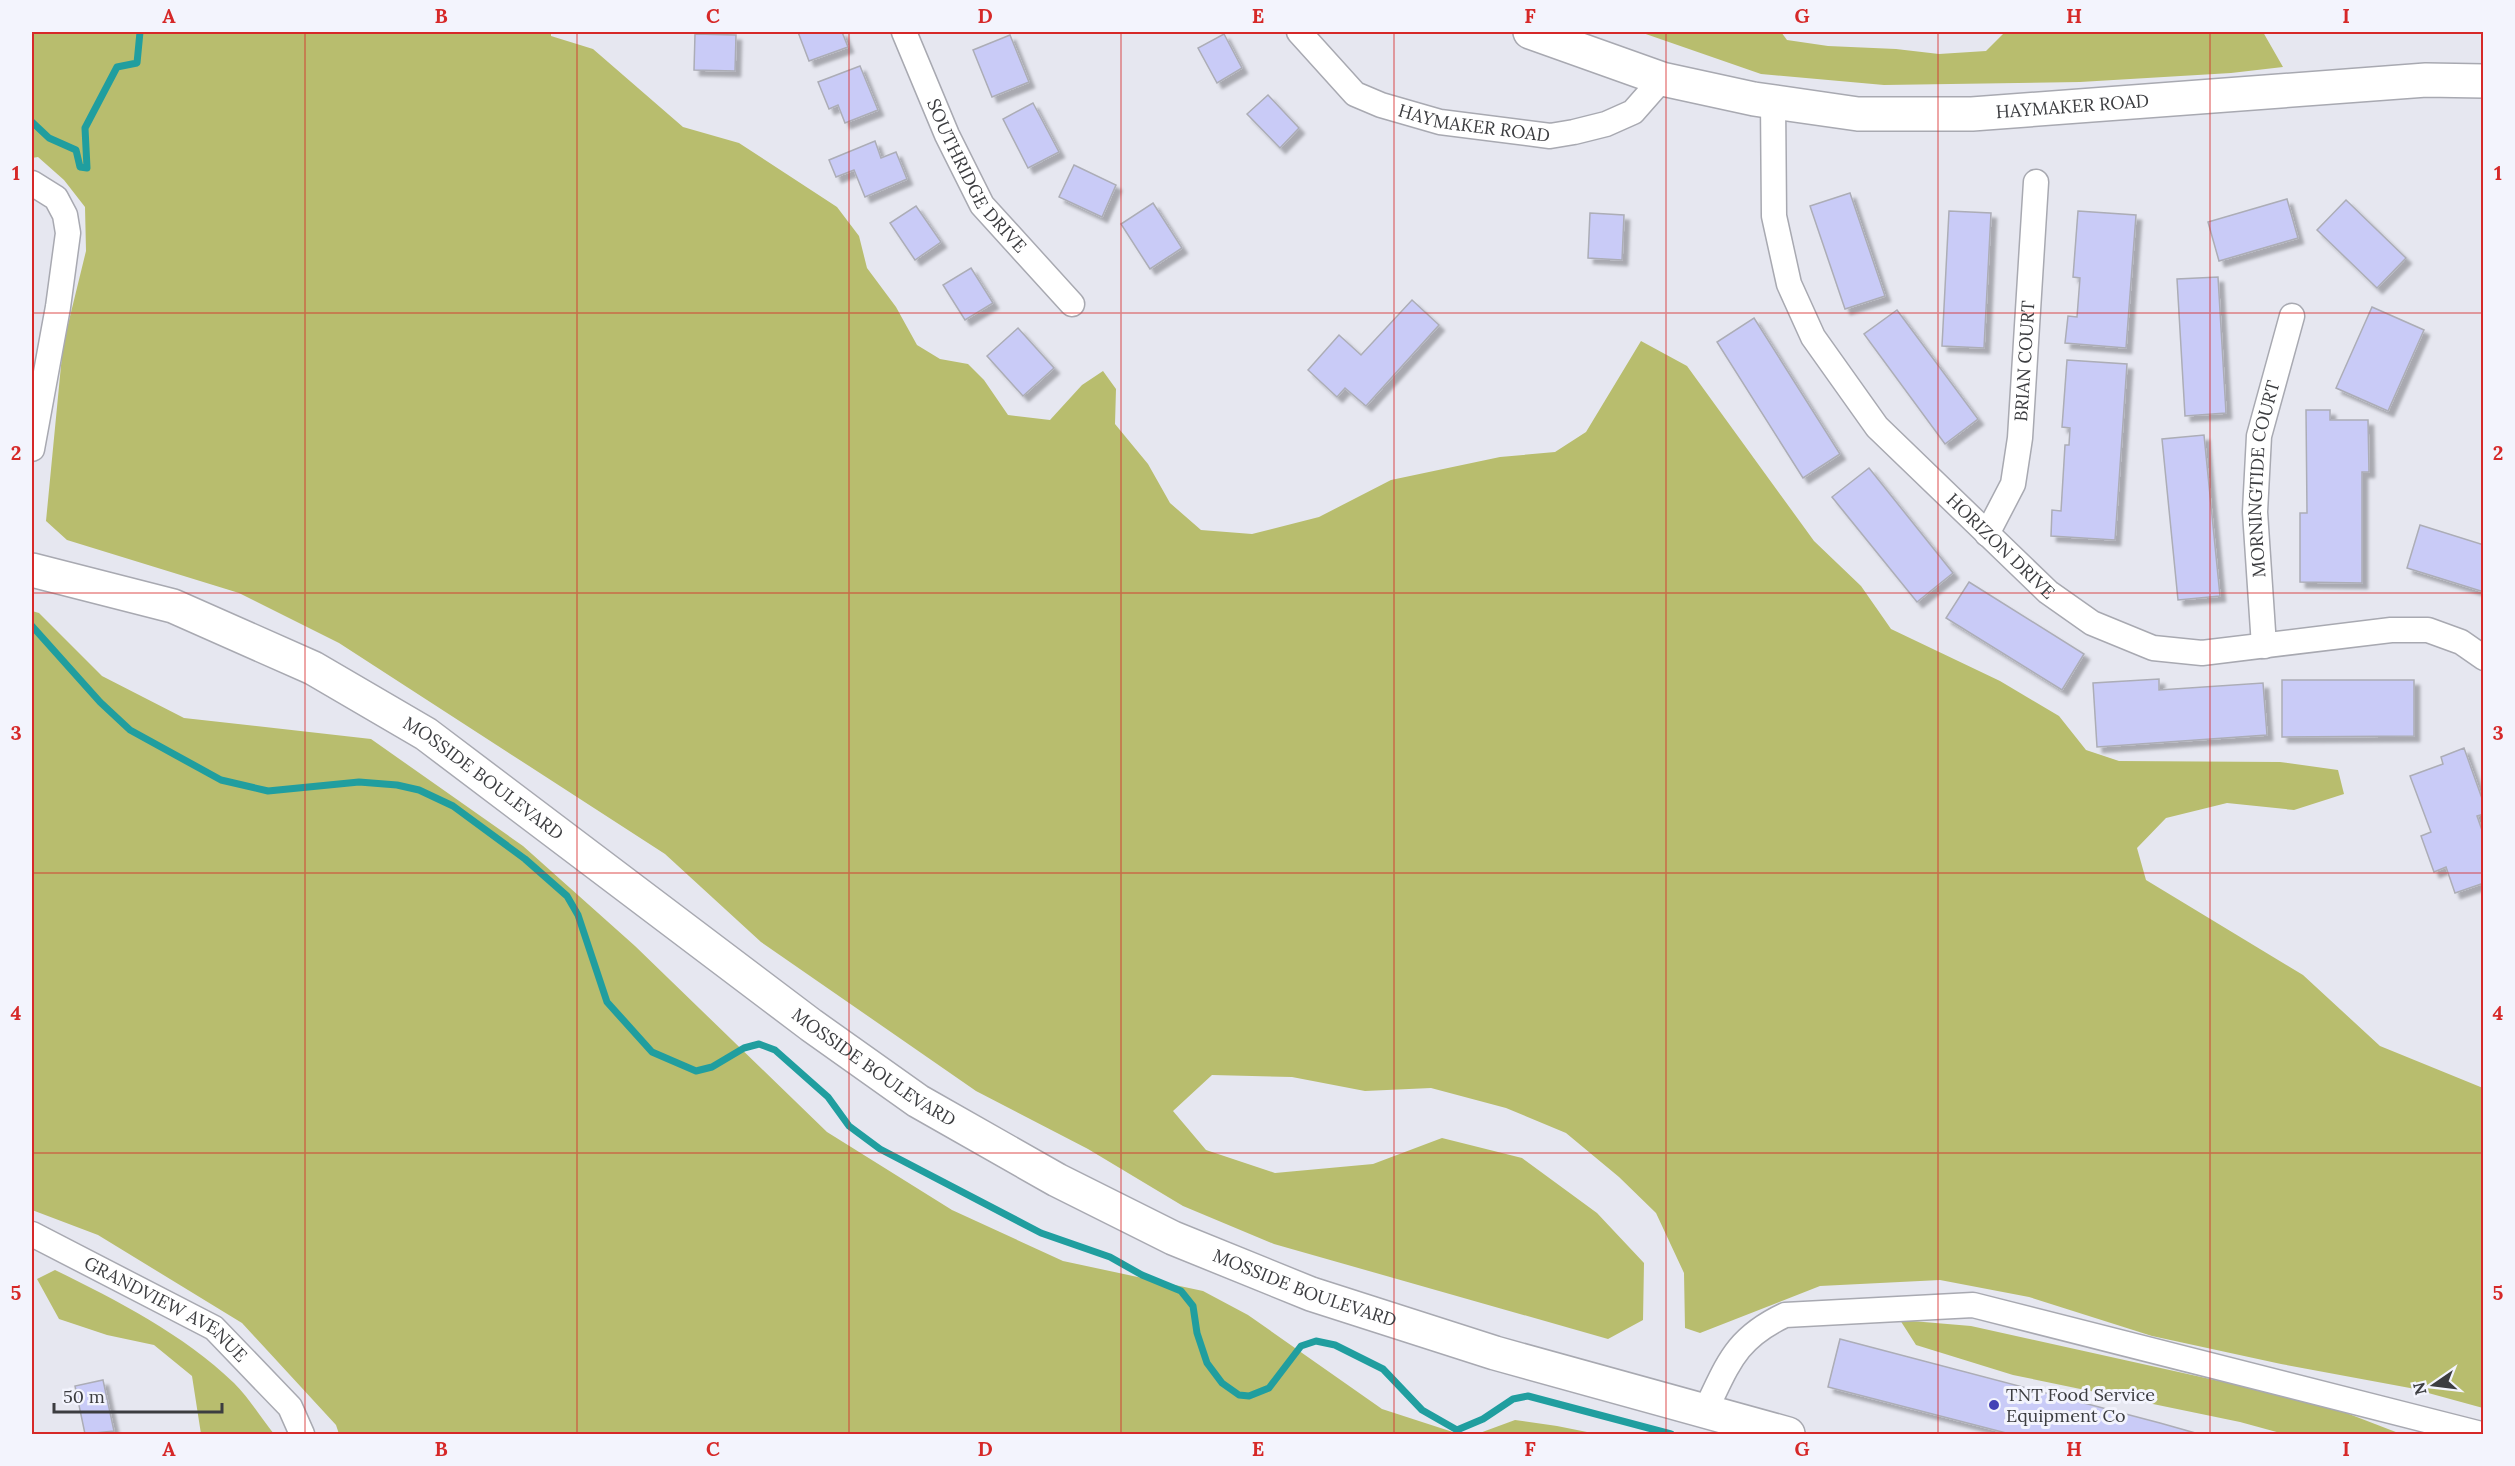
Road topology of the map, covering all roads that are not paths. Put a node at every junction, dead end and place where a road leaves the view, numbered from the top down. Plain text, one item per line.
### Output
1 (904, 32) edge
2 (1299, 32) edge
3 (1530, 32) edge
4 (1662, 79) junction
5 (2484, 81) edge
6 (1773, 101) junction
7 (2036, 182) dead end
8 (32, 183) edge
9 (1072, 304) dead end
10 (2292, 316) dead end
11 (32, 449) edge
12 (1987, 534) junction
13 (32, 570) edge
14 (2264, 645) junction
15 (2484, 658) edge
16 (32, 1234) edge
17 (1705, 1411) junction
18 (302, 1434) edge
19 (1788, 1434) edge
20 (2481, 1434) edge

1 - 9 street, SOUTHRIDGE DRIVE
2 - 4 street, HAYMAKER ROAD
3 - 4 main road, HAYMAKER ROAD
4 - 6 main road, HAYMAKER ROAD
5 - 6 main road, HAYMAKER ROAD
6 - 12 street, HORIZON DRIVE
7 - 12 street, BRIAN COURT
8 - 11 street
10 - 14 street, MORNINGTIDE COURT
12 - 14 street, HORIZON DRIVE
13 - 17 main road, MOSSIDE BOULEVARD
14 - 15 street, HORIZON DRIVE
16 - 18 street, GRANDVIEW AVENUE
17 - 19 main road, MOSSIDE BOULEVARD
17 - 20 street

